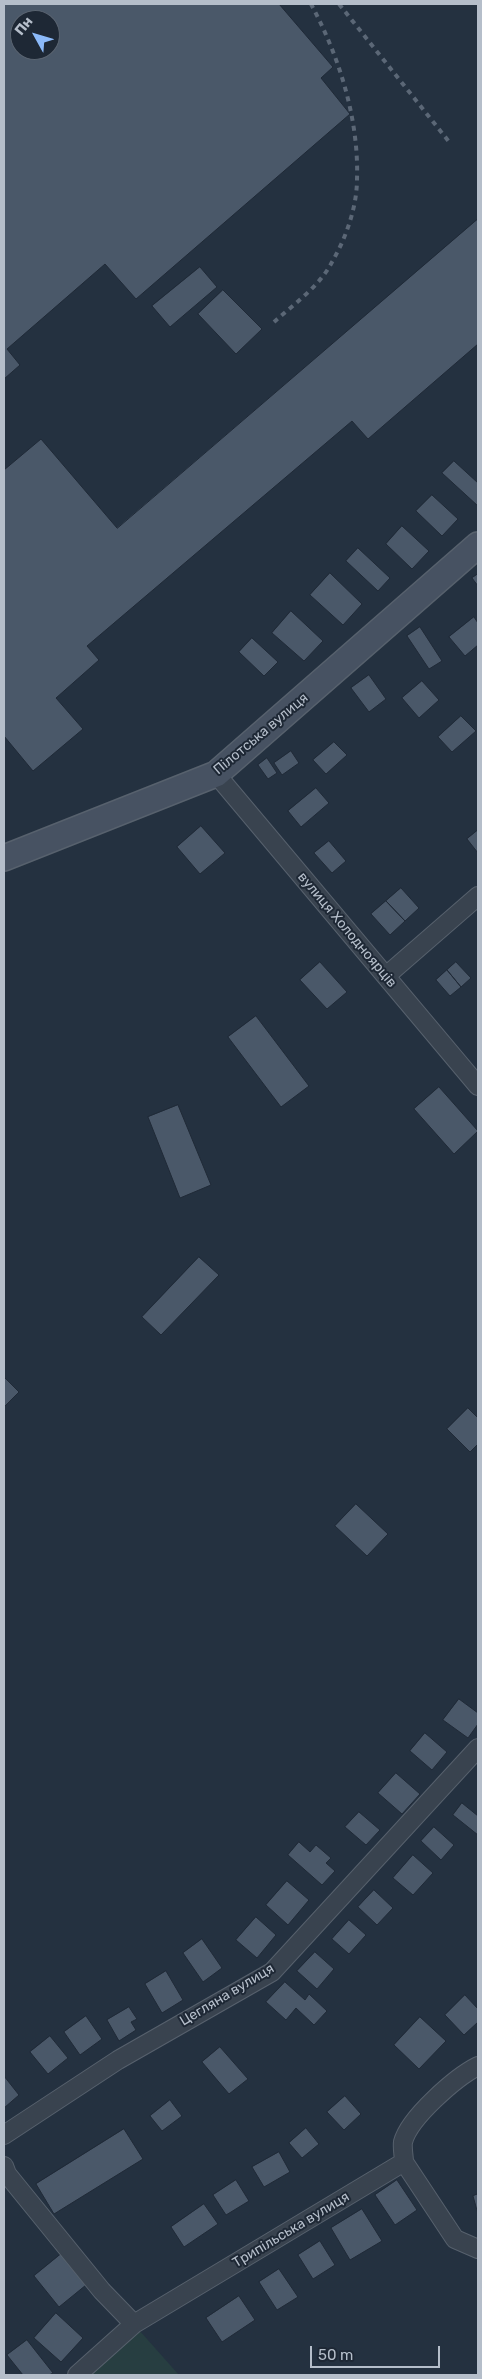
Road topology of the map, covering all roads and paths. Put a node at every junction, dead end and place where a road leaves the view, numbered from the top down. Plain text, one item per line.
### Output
1 (478, 546) edge
2 (216, 774) junction
3 (4, 858) edge
4 (478, 896) edge
5 (386, 976) junction
6 (478, 1086) edge
7 (478, 1748) edge
8 (478, 2066) edge
9 (4, 2136) edge
10 (404, 2162) junction
11 (4, 2166) edge
12 (478, 2249) edge
13 (134, 2324) junction
14 (77, 2375) edge

1 - 2 street, Пілотська вулиця
2 - 3 street, Пілотська вулиця
2 - 5 street, вулиця Холодноярців
4 - 5 street
5 - 6 street, вулиця Холодноярців
7 - 9 street, Цегляна вулиця
8 - 10 street
10 - 12 street
10 - 13 street, Трипільська вулиця
11 - 13 street
13 - 14 street, Трипільська вулиця

